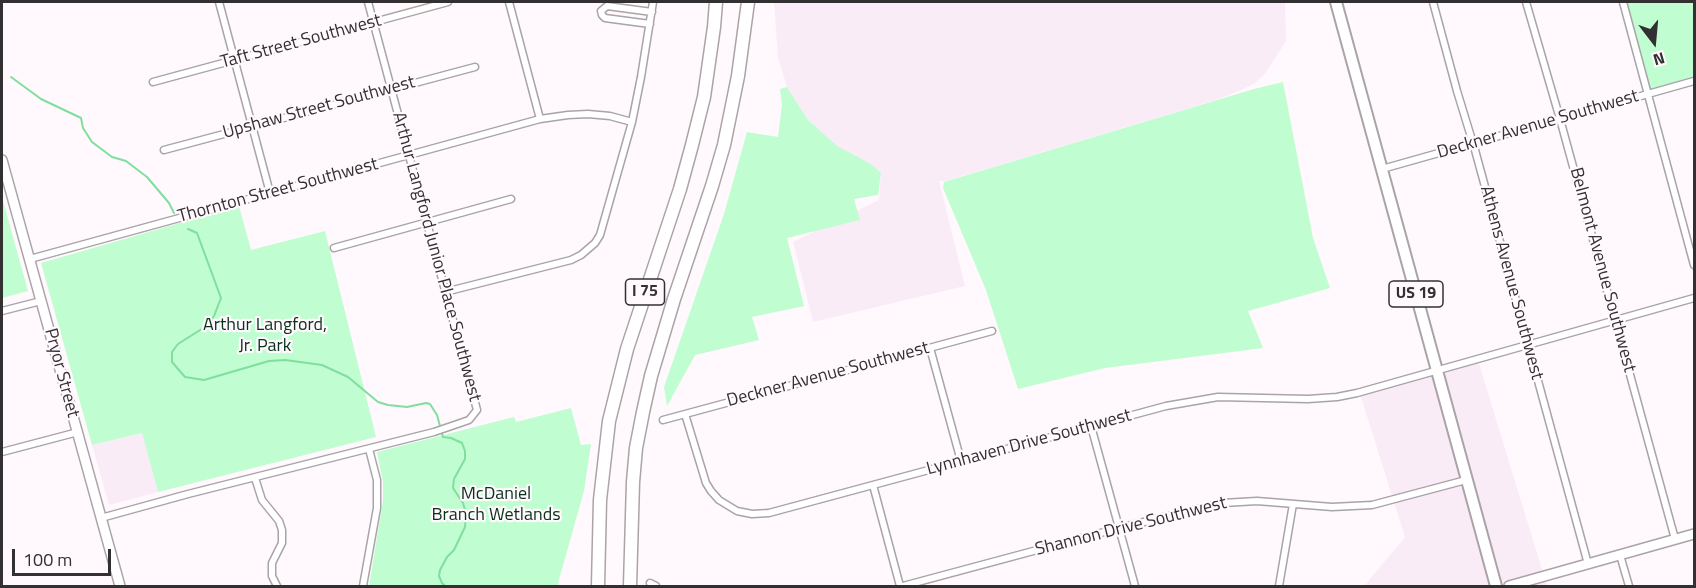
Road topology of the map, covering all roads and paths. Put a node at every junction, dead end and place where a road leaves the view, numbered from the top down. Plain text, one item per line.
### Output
1 (219, 2) edge
2 (368, 2) edge
3 (448, 2) edge
4 (509, 2) edge
5 (653, 2) edge
6 (716, 2) edge
7 (748, 2) edge
8 (1336, 2) edge
9 (1432, 2) edge
10 (1526, 2) edge
11 (1623, 2) edge
12 (652, 12) junction
13 (373, 22) junction
14 (650, 24) junction
15 (234, 59) junction
16 (475, 67) dead end
17 (1695, 81) edge
18 (153, 82) dead end
19 (391, 89) junction
20 (1648, 94) junction
21 (540, 119) junction
22 (1560, 119) junction
23 (632, 122) junction
24 (252, 126) junction
25 (1473, 144) junction
26 (164, 150) dead end
27 (409, 156) junction
28 (2, 160) edge
29 (1382, 169) junction
30 (270, 193) junction
31 (511, 199) dead end
32 (427, 223) junction
33 (334, 248) dead end
34 (30, 259) junction
35 (1695, 265) edge
36 (445, 292) junction
37 (1695, 298) edge
38 (41, 301) junction
39 (2, 311) edge
40 (1616, 320) junction
41 (992, 331) dead end
42 (1528, 345) junction
43 (930, 348) junction
44 (1437, 370) junction
45 (685, 414) junction
46 (663, 420) dead end
47 (1091, 426) junction
48 (78, 432) junction
49 (369, 448) junction
50 (2, 452) edge
51 (961, 461) junction
52 (255, 478) junction
53 (1466, 480) junction
54 (873, 485) junction
55 (1293, 504) junction
56 (101, 518) junction
57 (1119, 528) junction
58 (1695, 534) edge
59 (1675, 539) junction
60 (1620, 555) junction
61 (1588, 564) junction
62 (120, 586) edge
63 (277, 586) edge
64 (363, 586) edge
65 (598, 586) edge
66 (630, 586) edge
67 (902, 586) edge
68 (1135, 586) edge
69 (1279, 586) edge
70 (1496, 586) edge
71 (1509, 586) edge
72 (1629, 586) edge

1 - 15 street
2 - 13 street, Arthur Langford Junior Place Southwest
3 - 13 street, Taft Street Southwest
4 - 21 street
5 - 12 street
6 - 65 highway, I 75
7 - 66 highway, I 75
8 - 29 main road, US 19
9 - 25 street, Athens Avenue Southwest
10 - 22 street, Belmont Avenue Southwest
11 - 20 street
12 - 14 street
12 - 14 street
13 - 15 street, Taft Street Southwest
13 - 19 street, Arthur Langford Junior Place Southwest
14 - 23 street
15 - 18 street, Taft Street Southwest
15 - 24 street
16 - 19 street, Upshaw Street Southwest
17 - 20 street, Deckner Avenue Southwest
19 - 24 street, Upshaw Street Southwest
19 - 27 street, Arthur Langford Junior Place Southwest
20 - 22 street, Deckner Avenue Southwest
20 - 35 street
21 - 23 street, Thornton Street Southwest
21 - 27 street, Thornton Street Southwest
22 - 25 street, Deckner Avenue Southwest
22 - 40 street, Belmont Avenue Southwest
23 - 36 street
24 - 26 street, Upshaw Street Southwest
24 - 30 street
25 - 29 street, Deckner Avenue Southwest
25 - 42 street, Athens Avenue Southwest
27 - 30 street, Thornton Street Southwest
27 - 32 street, Arthur Langford Junior Place Southwest
28 - 34 main road, Pryor Street
29 - 44 main road, US 19
30 - 34 street, Thornton Street Southwest
31 - 32 street
32 - 33 street
32 - 36 street, Arthur Langford Junior Place Southwest
34 - 38 main road, Pryor Street
36 - 49 street, Arthur Langford Junior Place Southwest
37 - 40 street, Lynnhaven Drive Southwest
38 - 39 street
38 - 48 main road, Pryor Street
40 - 42 street, Lynnhaven Drive Southwest
40 - 59 street, Belmont Avenue Southwest
41 - 43 street, Deckner Avenue Southwest
42 - 44 street, Lynnhaven Drive Southwest
42 - 61 street, Athens Avenue Southwest
43 - 45 street, Deckner Avenue Southwest
43 - 51 street
44 - 47 street, Lynnhaven Drive Southwest
44 - 53 main road, US 19
45 - 46 street, Deckner Avenue Southwest
45 - 54 street, Lynnhaven Drive Southwest
47 - 51 street, Lynnhaven Drive Southwest
47 - 57 street
48 - 50 street
48 - 56 main road, Pryor Street
49 - 52 street, Arthur Langford Junior Place Southwest
49 - 64 street
51 - 54 street, Lynnhaven Drive Southwest
52 - 56 street, Arthur Langford Junior Place Southwest
52 - 63 street
53 - 55 street, Shannon Drive Southwest
53 - 70 main road, US 19
54 - 67 street
55 - 57 street, Shannon Drive Southwest
55 - 69 street
56 - 62 main road, Pryor Street
57 - 67 street, Shannon Drive Southwest
57 - 68 street
58 - 59 main road
59 - 60 main road
60 - 61 main road
60 - 72 street
61 - 71 main road

